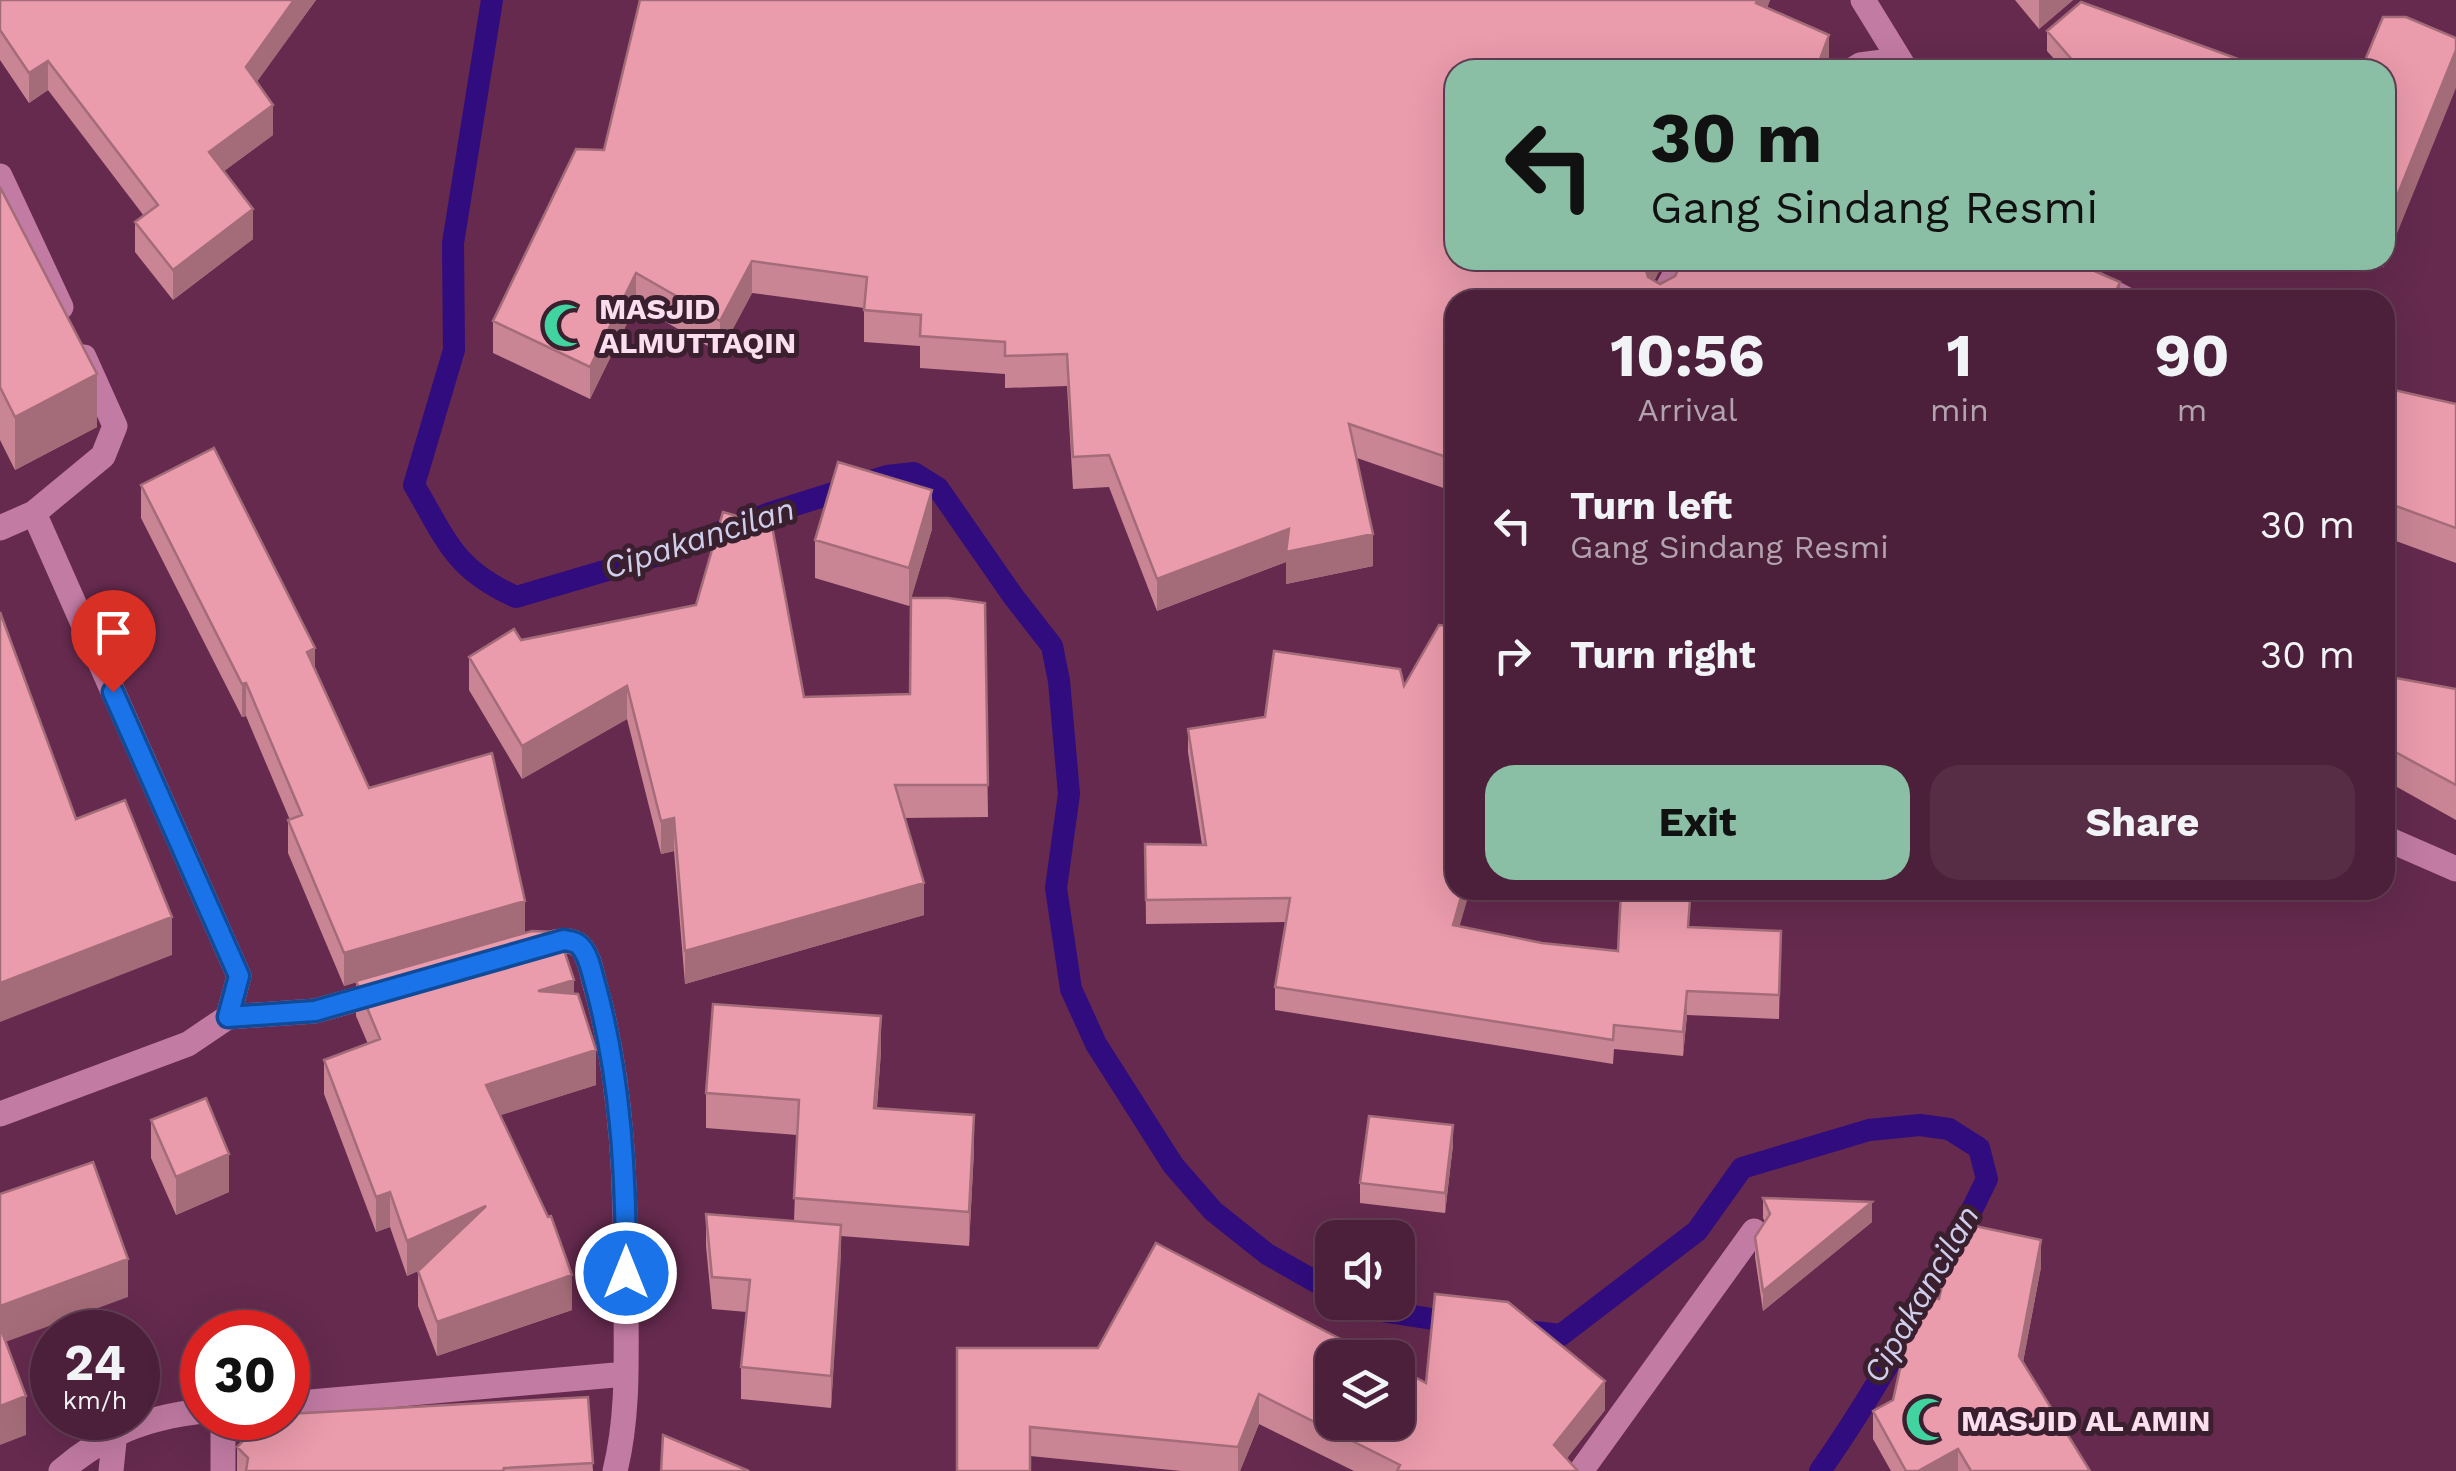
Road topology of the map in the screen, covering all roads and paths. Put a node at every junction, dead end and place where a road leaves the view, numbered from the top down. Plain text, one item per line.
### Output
1 (1863, 0) edge
2 (1899, 60) edge
3 (0, 176) edge
4 (2070, 270) edge
5 (2109, 290) edge
6 (34, 514) junction
7 (0, 528) edge
8 (2395, 842) edge
9 (2456, 869) edge
10 (507, 957) edge
11 (411, 984) edge
12 (228, 1017) junction
13 (0, 1114) edge
14 (1754, 1231) edge
15 (626, 1374) junction
16 (310, 1402) edge
17 (104, 1440) edge
18 (114, 1440) edge
19 (223, 1440) edge
20 (61, 1471) edge
21 (111, 1471) edge
22 (223, 1471) edge
23 (615, 1471) edge
24 (1581, 1471) edge

1 - 2 street
3 - 6 street
4 - 5 street
6 - 7 street
6 - 12 street
8 - 9 street
10 - 15 street
11 - 12 street
12 - 13 street
14 - 24 street
15 - 16 street
15 - 23 street
17 - 20 street
18 - 21 street
19 - 22 street

